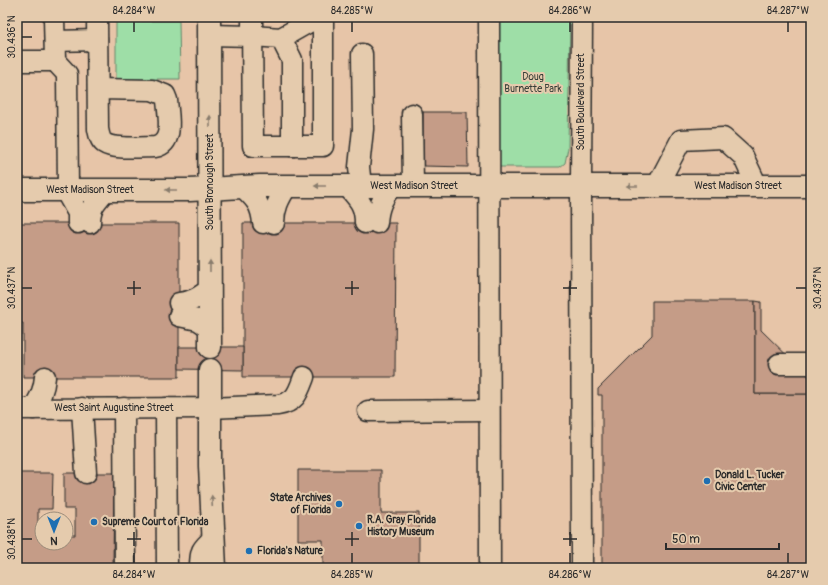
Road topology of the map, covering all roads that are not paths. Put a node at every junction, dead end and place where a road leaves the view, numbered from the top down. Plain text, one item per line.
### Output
1 (54, 17) edge
2 (96, 17) edge
3 (318, 17) edge
4 (323, 17) edge
5 (489, 17) edge
6 (582, 17) edge
7 (209, 26) edge
8 (252, 26) edge
9 (281, 38) junction
10 (97, 40) junction
11 (54, 41) junction
12 (362, 54) dead end
13 (17, 61) edge
14 (55, 61) junction
15 (98, 89) dead end
16 (412, 114) dead end
17 (292, 146) junction
18 (287, 186) junction
19 (354, 186) junction
20 (402, 186) junction
21 (489, 186) junction
22 (581, 186) junction
23 (657, 186) junction
24 (757, 186) junction
25 (811, 186) edge
26 (243, 187) junction
27 (210, 188) junction
28 (17, 190) edge
29 (67, 190) junction
30 (106, 190) junction
31 (210, 290) junction
32 (210, 338) joint
33 (779, 364) dead end
34 (811, 364) edge
35 (210, 370) dead end
36 (304, 377) dead end
37 (60, 408) junction
38 (82, 408) junction
39 (124, 408) junction
40 (166, 408) junction
41 (210, 408) junction
42 (25, 409) edge
43 (489, 410) junction
44 (368, 411) dead end
45 (86, 473) dead end
46 (214, 538) junction
47 (124, 568) edge
48 (168, 568) edge
49 (200, 568) edge
50 (215, 568) edge
51 (490, 568) edge
52 (582, 568) edge

1 - 11 street
2 - 10 street
3 - 9 street
4 - 17 street
5 - 21 street
6 - 22 street, South Boulevard Street
7 - 8 street
27 -> 7 main road, South Bronough Street
8 - 9 street
8 - 17 street
9 - 17 street
10 - 11 street
10 - 15 street
11 - 14 street
12 - 19 street
13 - 14 street
14 - 29 street
16 - 20 street
19 -> 18 main road, West Madison Street
18 - 26 main road, West Madison Street
18 - 26 street
19 - 20 main road, West Madison Street
19 - 20 street
20 - 21 main road, West Madison Street
21 - 22 main road, West Madison Street
21 - 43 street
23 -> 22 main road, West Madison Street
22 - 52 street, South Boulevard Street
23 - 24 main road, West Madison Street
23 - 24 street
24 - 25 main road, West Madison Street
26 - 27 main road, West Madison Street
27 -> 30 main road, West Madison Street
31 -> 27 main road, South Bronough Street
28 - 29 main road, West Madison Street
29 - 30 main road, West Madison Street
29 - 30 street
31 - 32 main road, South Bronough Street
31 - 32 street
33 - 34 street
35 - 41 main road
36 - 41 street, West Saint Augustine Street
37 - 38 street, West Saint Augustine Street
37 - 42 street, West Saint Augustine Street
37 - 42 street
38 - 39 street, West Saint Augustine Street
38 - 45 street
39 - 40 street, West Saint Augustine Street
39 - 47 street
40 - 41 street, West Saint Augustine Street
40 - 48 street
46 -> 41 main road
43 - 44 street
43 - 51 street
46 - 49 street
46 - 50 main road

